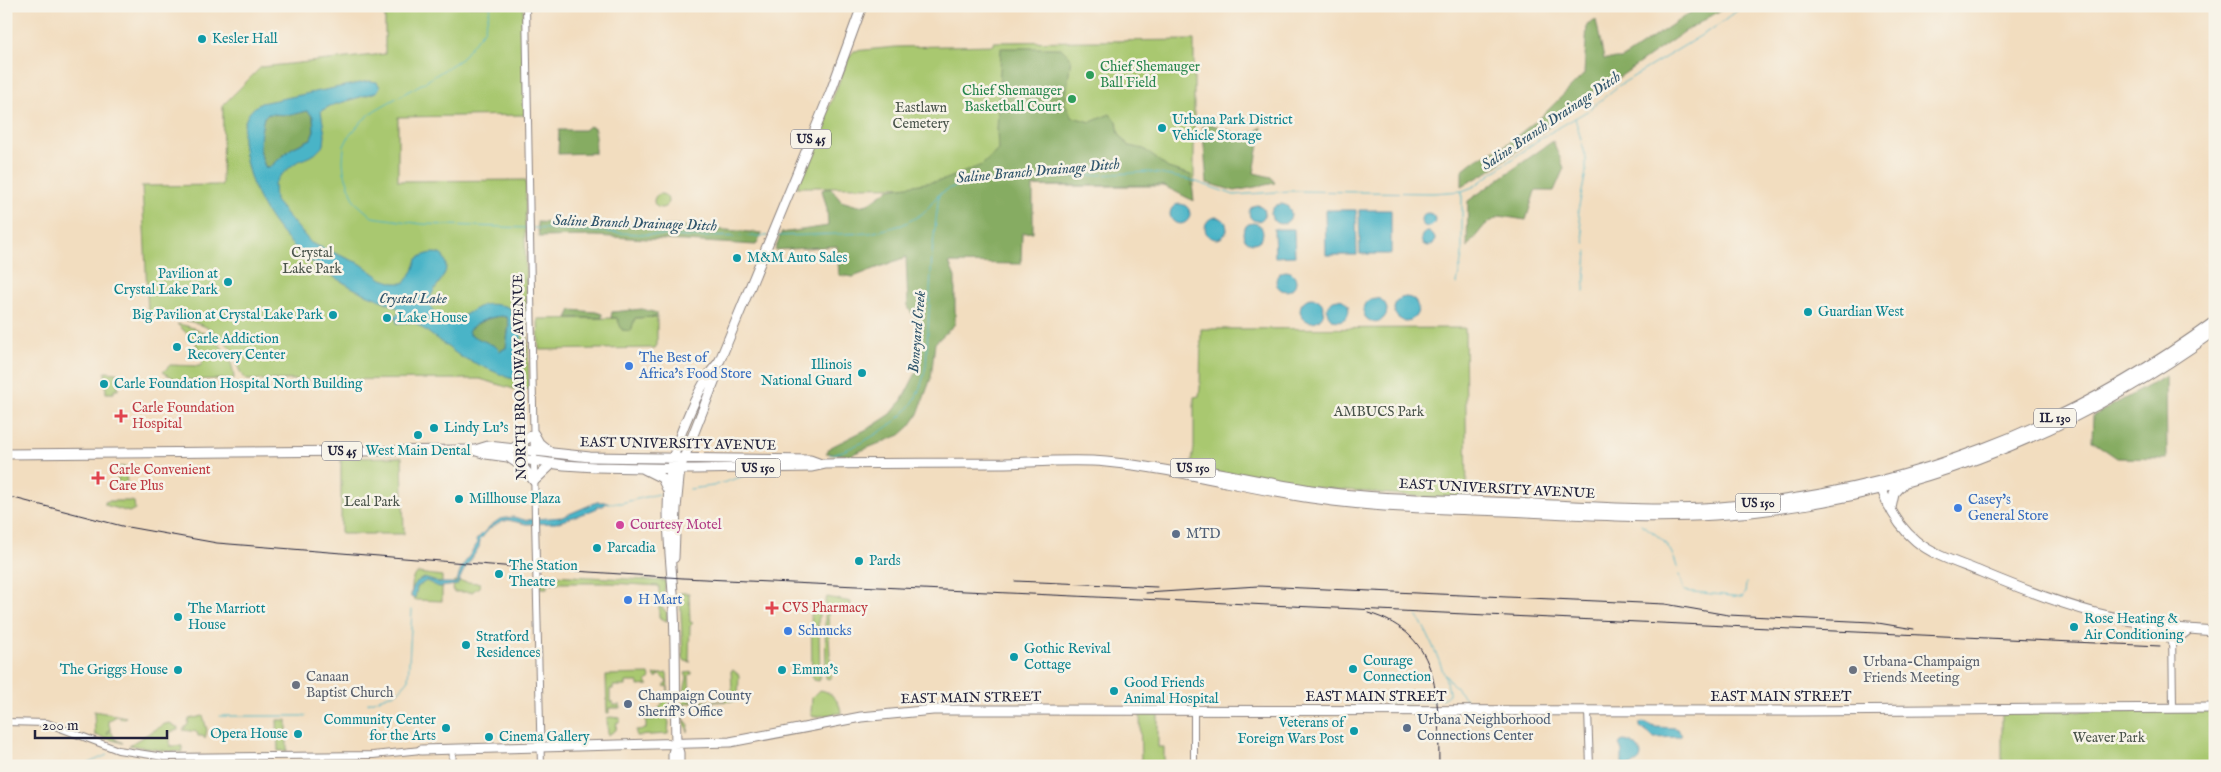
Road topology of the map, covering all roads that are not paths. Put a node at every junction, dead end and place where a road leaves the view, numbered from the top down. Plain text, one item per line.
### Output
1 (526, 6) edge
2 (862, 6) edge
3 (2215, 321) edge
4 (2215, 331) edge
5 (717, 366) junction
6 (534, 434) junction
7 (689, 442) junction
8 (511, 453) junction
9 (6, 454) edge
10 (534, 456) junction
11 (674, 458) junction
12 (553, 459) junction
13 (684, 459) junction
14 (708, 459) junction
15 (821, 464) junction
16 (640, 467) junction
17 (676, 468) junction
18 (694, 469) junction
19 (534, 481) junction
20 (1904, 484) junction
21 (1880, 485) junction
22 (673, 490) junction
23 (1891, 508) junction
24 (2172, 629) junction
25 (2188, 630) junction
26 (2215, 631) edge
27 (2172, 642) junction
28 (2173, 708) junction
29 (2215, 708) edge
30 (1194, 710) junction
31 (1588, 711) junction
32 (6, 722) edge
33 (676, 744) junction
34 (541, 748) junction
35 (453, 749) junction
36 (421, 750) joint
37 (452, 766) edge
38 (541, 766) edge
39 (673, 766) edge
40 (679, 766) edge
41 (1194, 766) edge
42 (1590, 766) edge

1 - 6 street, NORTH BROADWAY AVENUE
2 - 5 main road, US 45
3 - 21 main road, IL 130
4 - 20 main road, IL 130
5 - 7 main road, US 45
5 - 11 main road, US 45
6 - 8 main road
6 - 10 street, NORTH BROADWAY AVENUE
6 - 12 main road
7 - 13 main road, US 45
7 - 14 main road
8 - 9 main road, US 45
8 - 10 main road, US 45
8 - 19 main road
10 - 12 main road, EAST UNIVERSITY AVENUE / US 45
10 - 19 street, NORTH BROADWAY AVENUE
11 - 12 main road, EAST UNIVERSITY AVENUE / US 45
11 - 13 main road, EAST UNIVERSITY AVENUE / US 150
11 - 17 main road
12 - 16 main road, EAST UNIVERSITY AVENUE / US 45
12 - 19 main road
13 - 14 main road, EAST UNIVERSITY AVENUE / US 150
13 - 17 main road, US 45
14 - 15 main road, EAST UNIVERSITY AVENUE / US 150
15 - 18 main road, EAST UNIVERSITY AVENUE / US 150
15 - 21 main road, EAST UNIVERSITY AVENUE / US 150
16 - 17 main road, EAST UNIVERSITY AVENUE / US 45
16 - 22 main road
17 - 18 main road, EAST UNIVERSITY AVENUE / US 150
17 - 22 main road
18 - 22 main road
19 - 34 street, NORTH BROADWAY AVENUE
20 - 21 main road
20 - 23 main road
21 - 23 main road
22 - 33 main road
23 - 24 main road
24 - 25 main road
24 - 27 street
25 - 26 main road
25 - 27 main road
27 - 28 street
28 - 29 main road, EAST MAIN STREET
28 - 31 main road, EAST MAIN STREET
30 - 31 main road, EAST MAIN STREET
30 - 33 main road, EAST MAIN STREET
30 - 41 street
31 - 42 street
32 - 36 street
33 - 34 main road, EAST MAIN STREET
33 - 39 main road
33 - 40 main road
34 - 35 main road, EAST MAIN STREET
34 - 38 street, NORTH BROADWAY AVENUE
35 - 36 main road, EAST MAIN STREET
35 - 37 street

